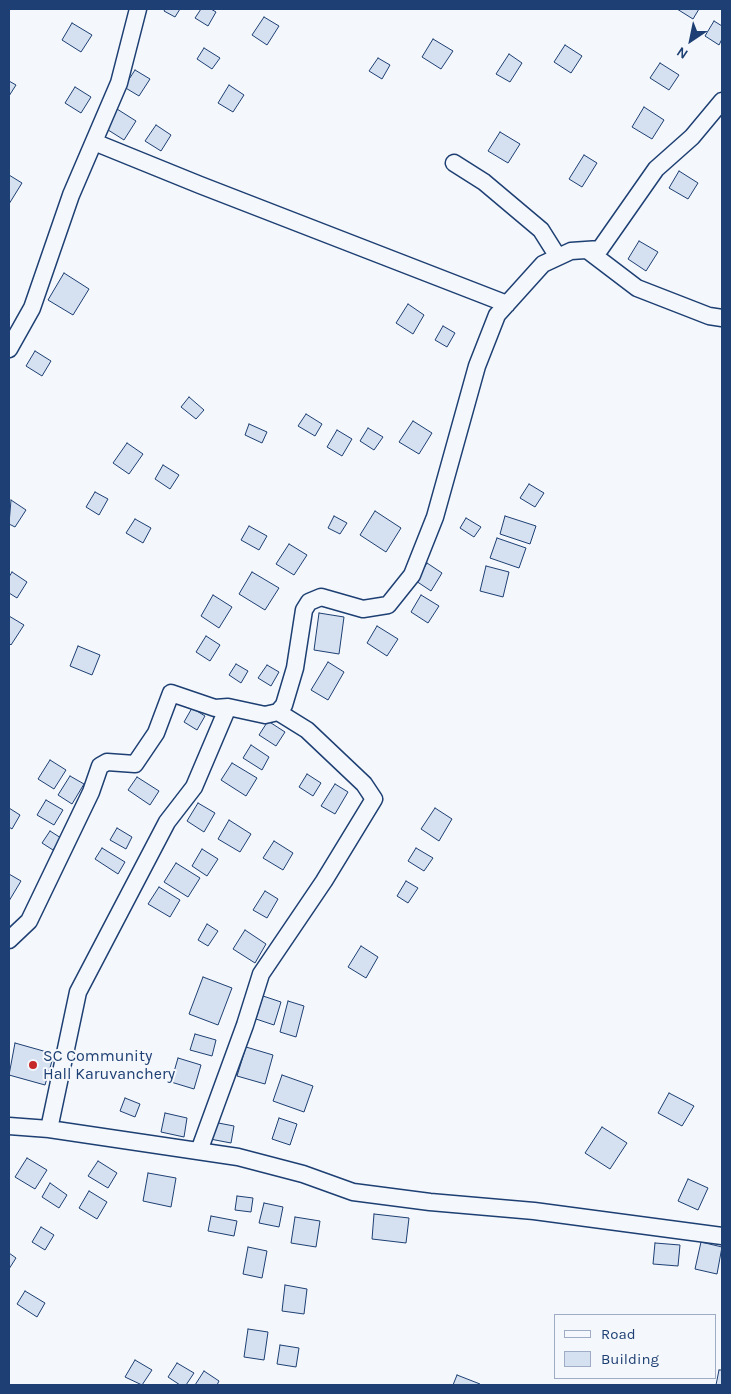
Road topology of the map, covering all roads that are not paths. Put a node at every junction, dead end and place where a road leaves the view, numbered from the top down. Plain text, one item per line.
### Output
1 (138, 9) edge
2 (722, 100) edge
3 (94, 142) junction
4 (454, 163) dead end
5 (587, 250) junction
6 (558, 257) junction
7 (506, 304) junction
8 (722, 318) edge
9 (9, 348) edge
10 (228, 707) junction
11 (278, 712) junction
12 (9, 940) edge
13 (9, 1126) edge
14 (49, 1129) junction
15 (199, 1151) junction
16 (722, 1236) edge

1 - 3 street
2 - 5 street
3 - 7 street
3 - 9 street
4 - 6 street
5 - 6 street
5 - 8 street
6 - 7 street
7 - 11 street
10 - 11 street
10 - 12 street
10 - 14 street
11 - 15 street
13 - 14 street
14 - 15 street
15 - 16 street

